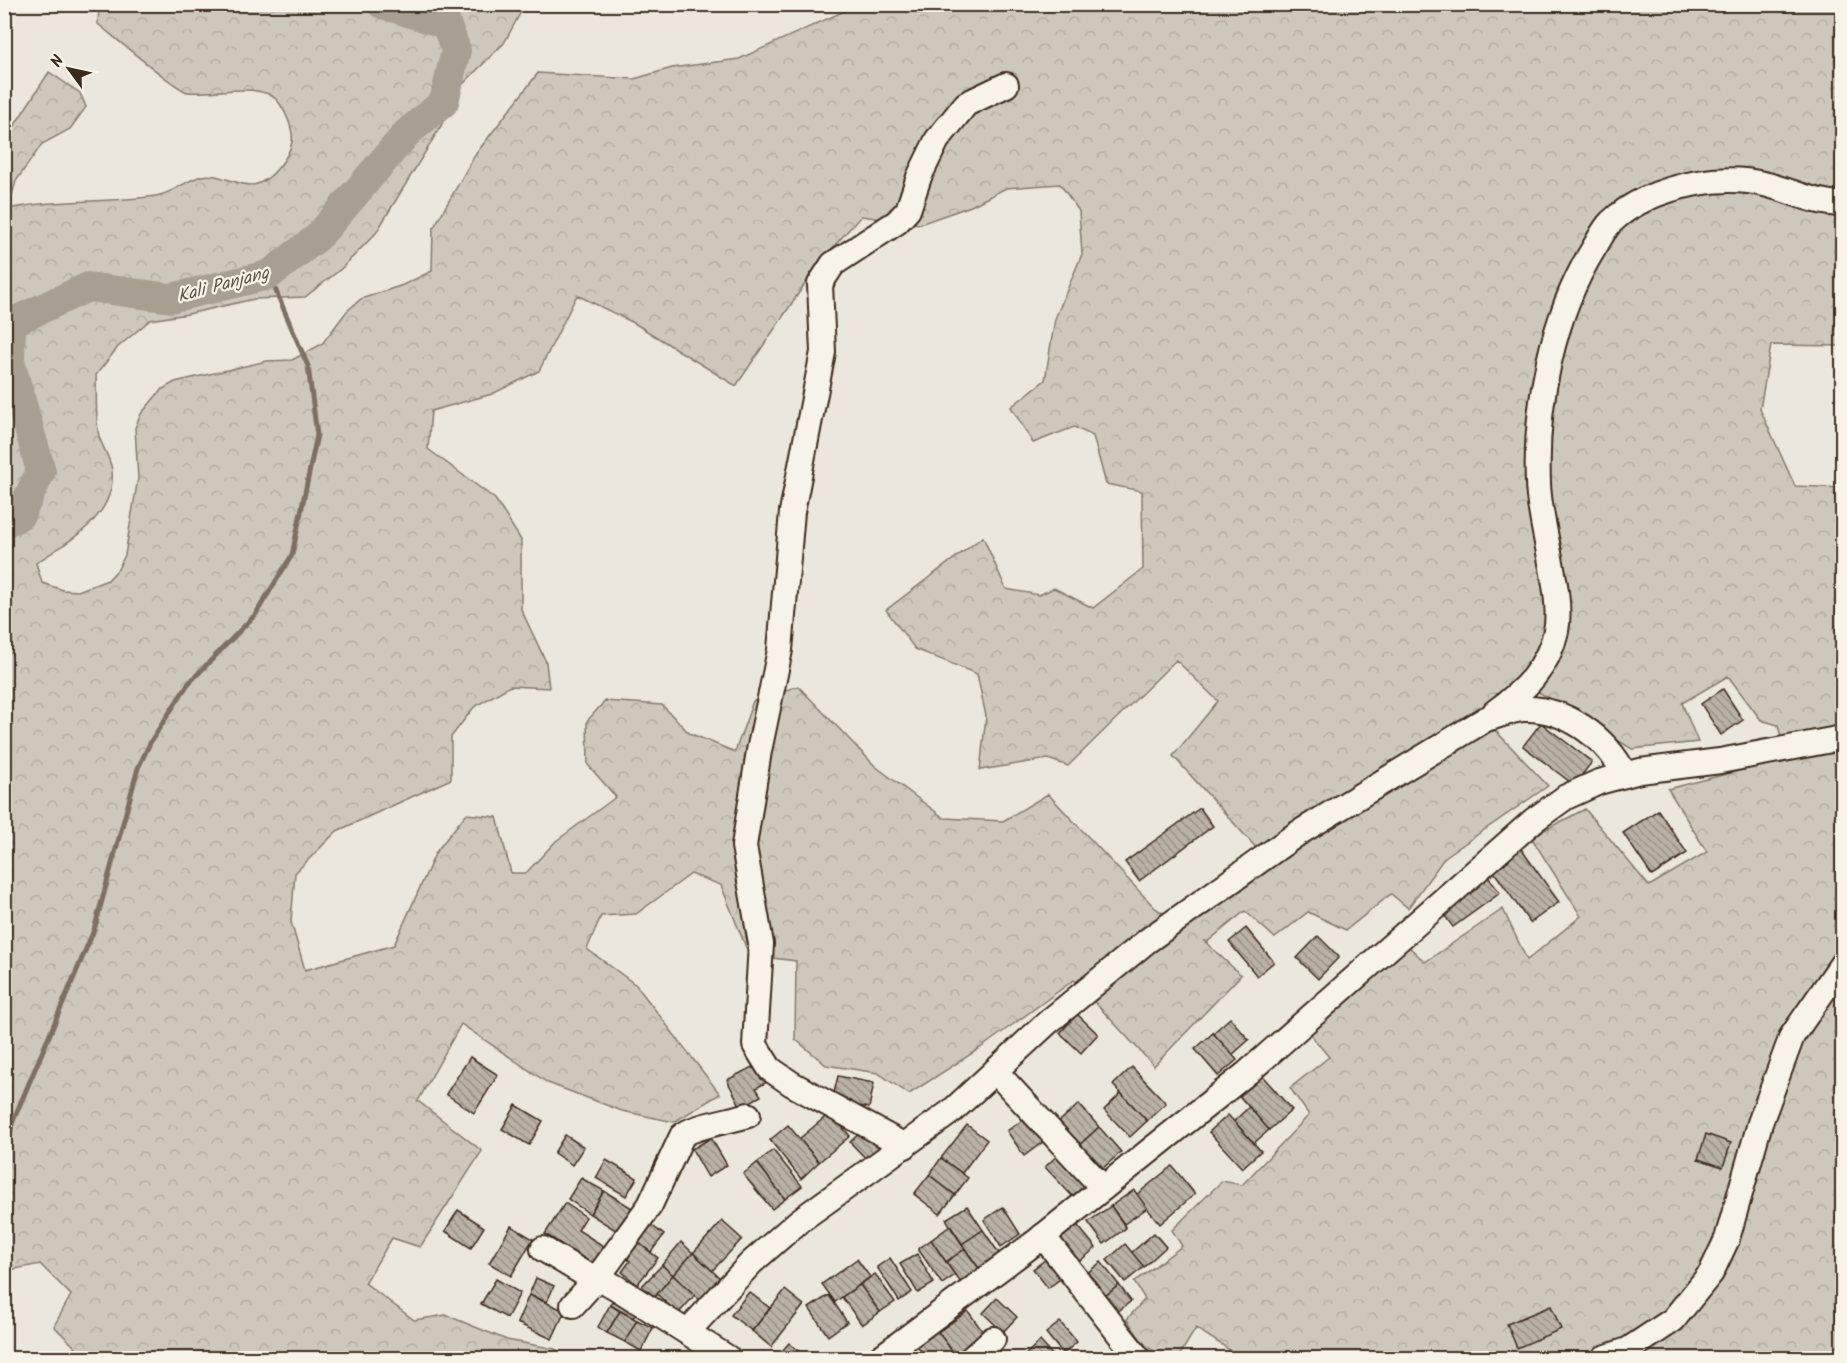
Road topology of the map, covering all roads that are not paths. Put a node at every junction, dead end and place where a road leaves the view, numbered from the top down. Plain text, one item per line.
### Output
1 (1006, 85) dead end
2 (1842, 204) edge
3 (1486, 719) junction
4 (1842, 738) edge
5 (1625, 775) junction
6 (1842, 964) edge
7 (995, 1071) junction
8 (748, 1114) dead end
9 (905, 1146) junction
10 (1103, 1188) junction
11 (1043, 1236) junction
12 (543, 1249) dead end
13 (598, 1276) junction
14 (573, 1305) dead end
15 (688, 1331) junction
16 (993, 1340) dead end
17 (728, 1359) edge
18 (880, 1359) edge
19 (972, 1359) edge
20 (1138, 1359) edge
21 (1604, 1359) edge

1 - 9 street
2 - 3 street
3 - 5 street
3 - 7 street
4 - 5 street
5 - 10 street
6 - 21 street
7 - 9 street
7 - 10 street
8 - 13 street
9 - 15 street
10 - 11 street
11 - 18 street
11 - 20 street
12 - 13 street
13 - 14 street
13 - 15 street
15 - 17 street
16 - 19 street

